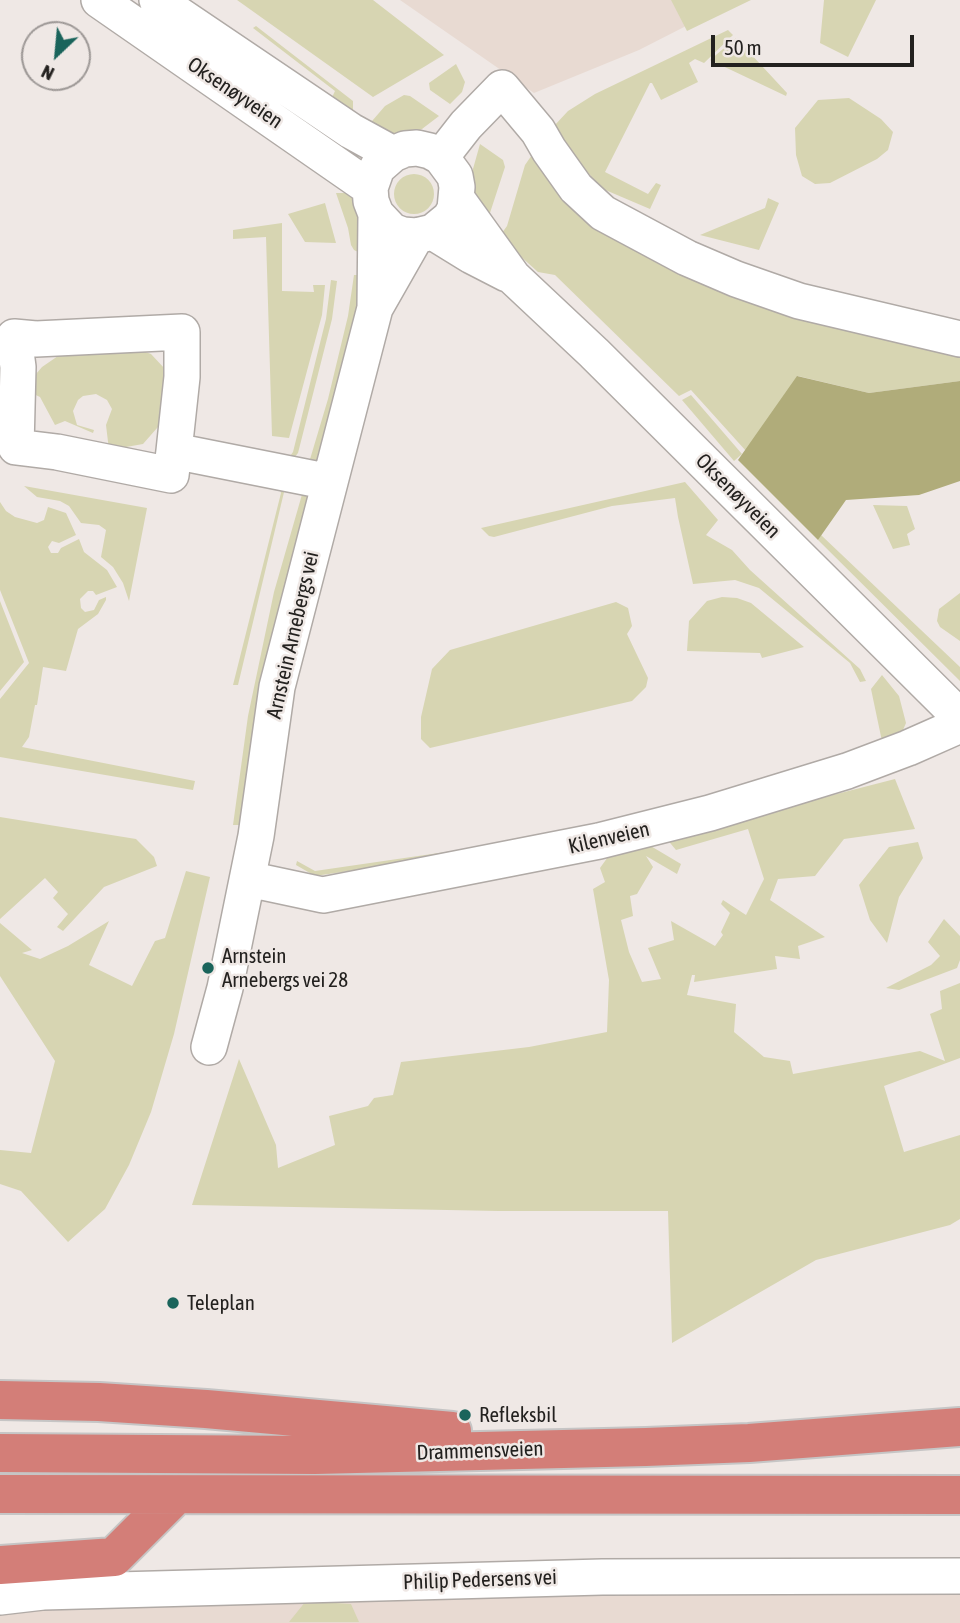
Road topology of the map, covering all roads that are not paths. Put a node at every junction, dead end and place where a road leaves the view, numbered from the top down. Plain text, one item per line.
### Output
1 (99, 0) edge
2 (157, 0) edge
3 (393, 154) junction
4 (441, 157) junction
5 (457, 199) junction
6 (373, 201) junction
7 (424, 234) junction
8 (513, 277) junction
9 (375, 308) junction
10 (960, 339) edge
11 (176, 441) junction
12 (330, 482) junction
13 (960, 717) edge
14 (960, 724) edge
15 (248, 879) junction
16 (209, 1047) dead end
17 (0, 1400) edge
18 (960, 1427) edge
19 (589, 1448) junction
20 (0, 1453) edge
21 (0, 1494) edge
22 (960, 1495) edge
23 (175, 1496) junction
24 (0, 1565) edge
25 (960, 1576) edge
26 (0, 1597) edge

1 - 6 street, Oksenøyveien
2 - 3 street, Oksenøyveien
3 - 4 street
3 - 6 street
4 - 5 street
4 - 10 street
5 - 7 street
5 - 8 street, Oksenøyveien
6 - 7 street
6 - 9 street, Arnstein Arnebergs vei
7 - 8 street, Oksenøyveien
7 - 9 street, Arnstein Arnebergs vei
8 - 13 street, Oksenøyveien
9 - 12 street, Arnstein Arnebergs vei
11 - 11 street
11 - 12 street
12 - 15 street, Arnstein Arnebergs vei
14 - 15 street, Kilenveien
15 - 16 street, Arnstein Arnebergs vei
17 - 19 highway
18 - 19 highway, Drammensveien
19 - 20 highway, Drammensveien
21 - 23 highway, Drammensveien
22 - 23 highway, Drammensveien
23 - 24 highway
25 - 26 street, Philip Pedersens vei

